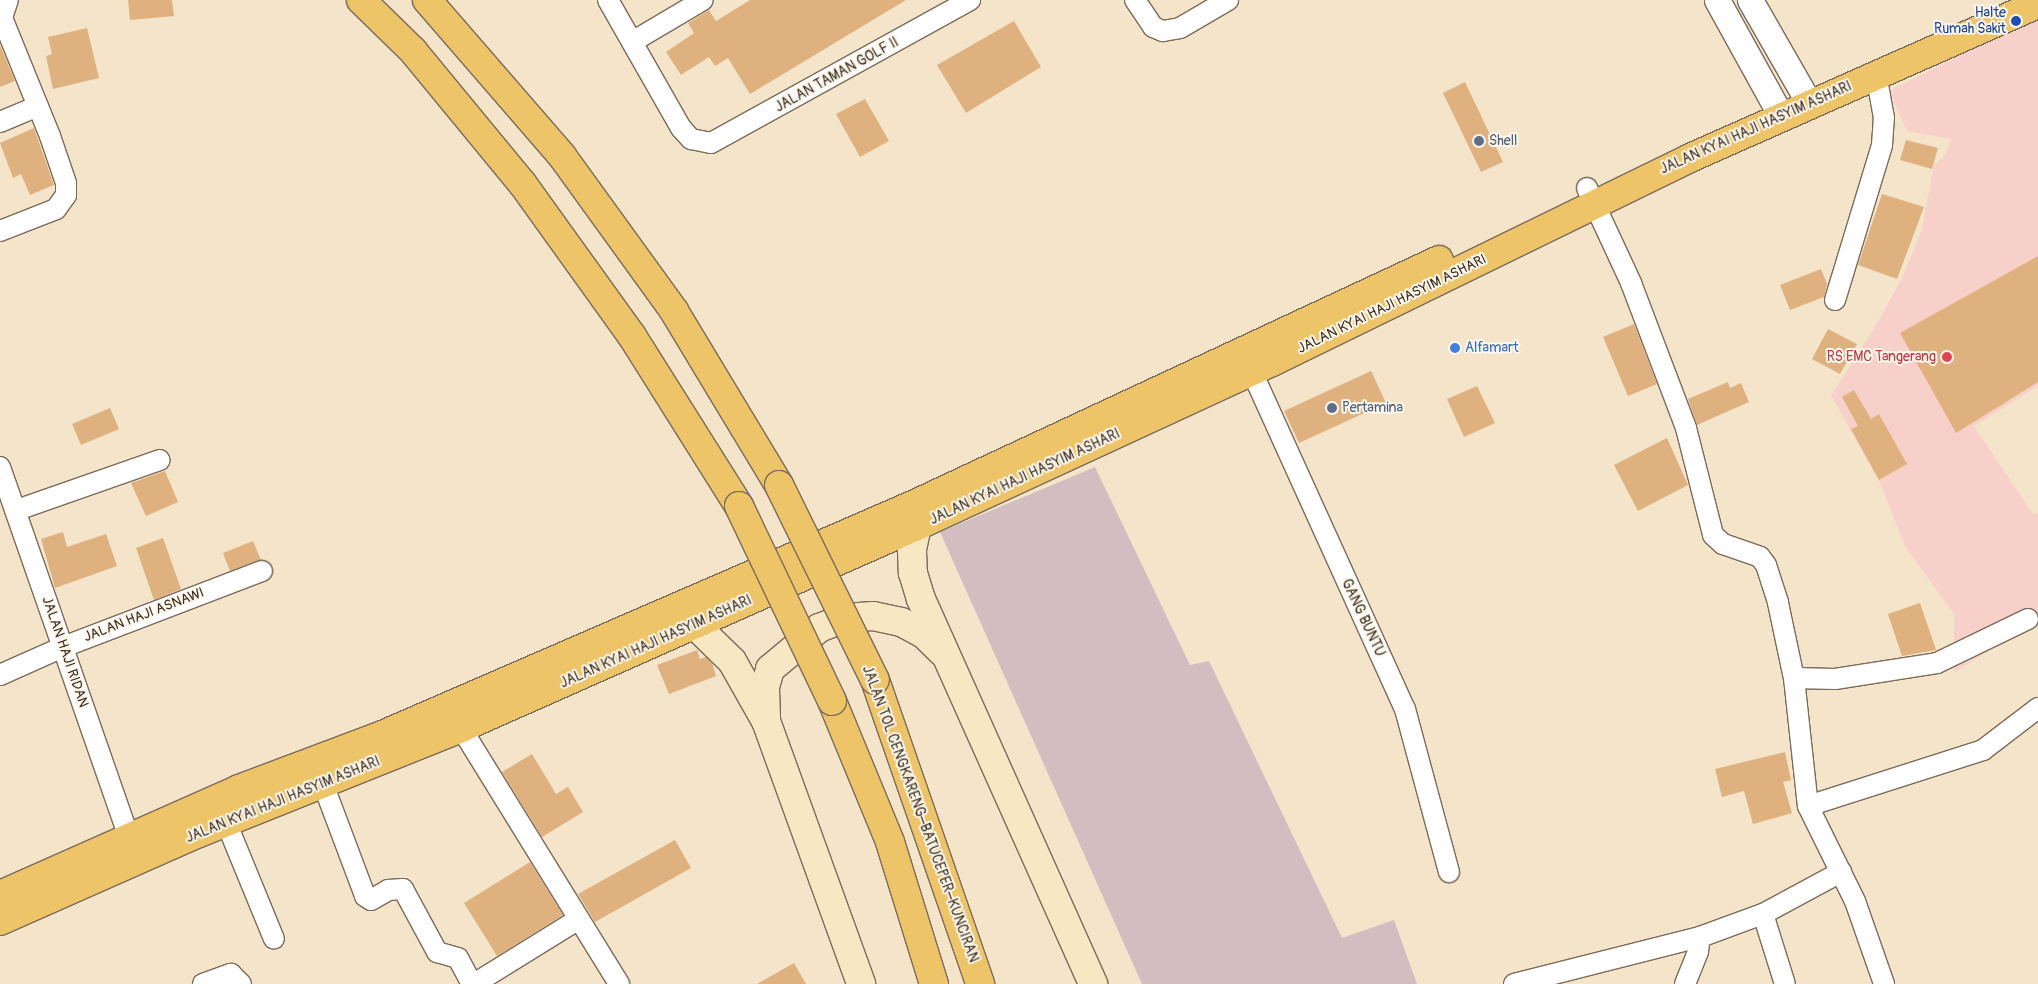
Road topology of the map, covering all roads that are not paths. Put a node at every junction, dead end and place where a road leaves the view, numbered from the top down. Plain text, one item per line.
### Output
1 (8, 0) edge
2 (361, 0) edge
3 (427, 0) edge
4 (608, 0) edge
5 (703, 0) edge
6 (970, 0) edge
7 (1135, 0) edge
8 (1228, 0) edge
9 (1717, 0) edge
10 (1750, 0) edge
11 (2008, 0) edge
12 (2038, 4) edge
13 (632, 42) junction
14 (1876, 74) junction
15 (1805, 95) junction
16 (38, 106) junction
17 (1776, 108) junction
18 (0, 122) edge
19 (1591, 196) junction
20 (0, 231) edge
21 (1835, 300) dead end
22 (1263, 359) junction
23 (160, 460) dead end
24 (0, 467) edge
25 (17, 510) junction
26 (917, 526) junction
27 (262, 571) dead end
28 (2028, 619) dead end
29 (696, 626) junction
30 (63, 647) junction
31 (945, 654) junction
32 (0, 675) edge
33 (1794, 678) junction
34 (2038, 708) edge
35 (766, 722) junction
36 (461, 728) junction
37 (323, 784) junction
38 (1808, 806) junction
39 (226, 822) junction
40 (129, 837) junction
41 (1449, 872) dead end
42 (1841, 872) junction
43 (0, 895) edge
44 (1763, 914) junction
45 (579, 920) junction
46 (0, 921) edge
47 (274, 938) dead end
48 (1700, 938) junction
49 (967, 944) junction
50 (203, 984) edge
51 (241, 984) edge
52 (473, 984) edge
53 (619, 984) edge
54 (861, 984) edge
55 (933, 984) edge
56 (980, 984) edge
57 (985, 984) edge
58 (1093, 984) edge
59 (1514, 984) edge
60 (1685, 984) edge
61 (1785, 984) edge
62 (1884, 984) edge

1 - 16 street
2 - 55 main road, bridge
3 - 49 main road, JALAN TOL CENGKARENG–BATUCEPER–KUNCIRAN, bridge
4 - 13 street
5 - 13 street
6 - 13 street, JALAN TAMAN GOLF II
7 - 8 street
9 - 17 street
10 - 15 street
11 - 15 main road, JALAN KYAI HAJI HASYIM ASHARI
12 - 14 main road, JALAN KYAI HAJI HASYIM ASHARI
14 - 15 main road, JALAN KYAI HAJI HASYIM ASHARI
14 - 21 street
15 - 17 main road, JALAN KYAI HAJI HASYIM ASHARI
16 - 18 street
16 - 20 street
17 - 19 main road, JALAN KYAI HAJI HASYIM ASHARI
19 - 22 main road, JALAN KYAI HAJI HASYIM ASHARI
19 - 33 street
22 - 26 main road, JALAN KYAI HAJI HASYIM ASHARI
22 - 40 main road, JALAN KYAI HAJI HASYIM ASHARI
22 - 41 street, GANG BUNTU
23 - 25 street
24 - 25 street, JALAN HAJI RIDAN
25 - 30 street, JALAN HAJI RIDAN
26 - 29 main road, JALAN KYAI HAJI HASYIM ASHARI
26 - 31 main road
27 - 30 street, JALAN HAJI ASNAWI
28 - 33 street
29 - 35 main road
29 - 36 main road, JALAN KYAI HAJI HASYIM ASHARI
30 - 32 street, JALAN HAJI ASNAWI
30 - 40 street, JALAN HAJI RIDAN
31 - 35 main road
31 - 58 main road
33 - 38 street
34 - 38 street
35 - 54 main road
36 - 37 main road, JALAN KYAI HAJI HASYIM ASHARI
36 - 45 street
37 - 39 main road, JALAN KYAI HAJI HASYIM ASHARI
37 - 52 street
38 - 42 street
39 - 46 main road, JALAN KYAI HAJI HASYIM ASHARI
39 - 47 street
40 - 43 main road, JALAN KYAI HAJI HASYIM ASHARI
42 - 44 street
42 - 62 street
44 - 48 street
44 - 61 street
45 - 52 street
45 - 53 street
48 - 59 street
48 - 60 street
49 - 56 main road, JALAN TOL CENGKARENG–BATUCEPER–KUNCIRAN
49 - 57 main road
50 - 51 street

